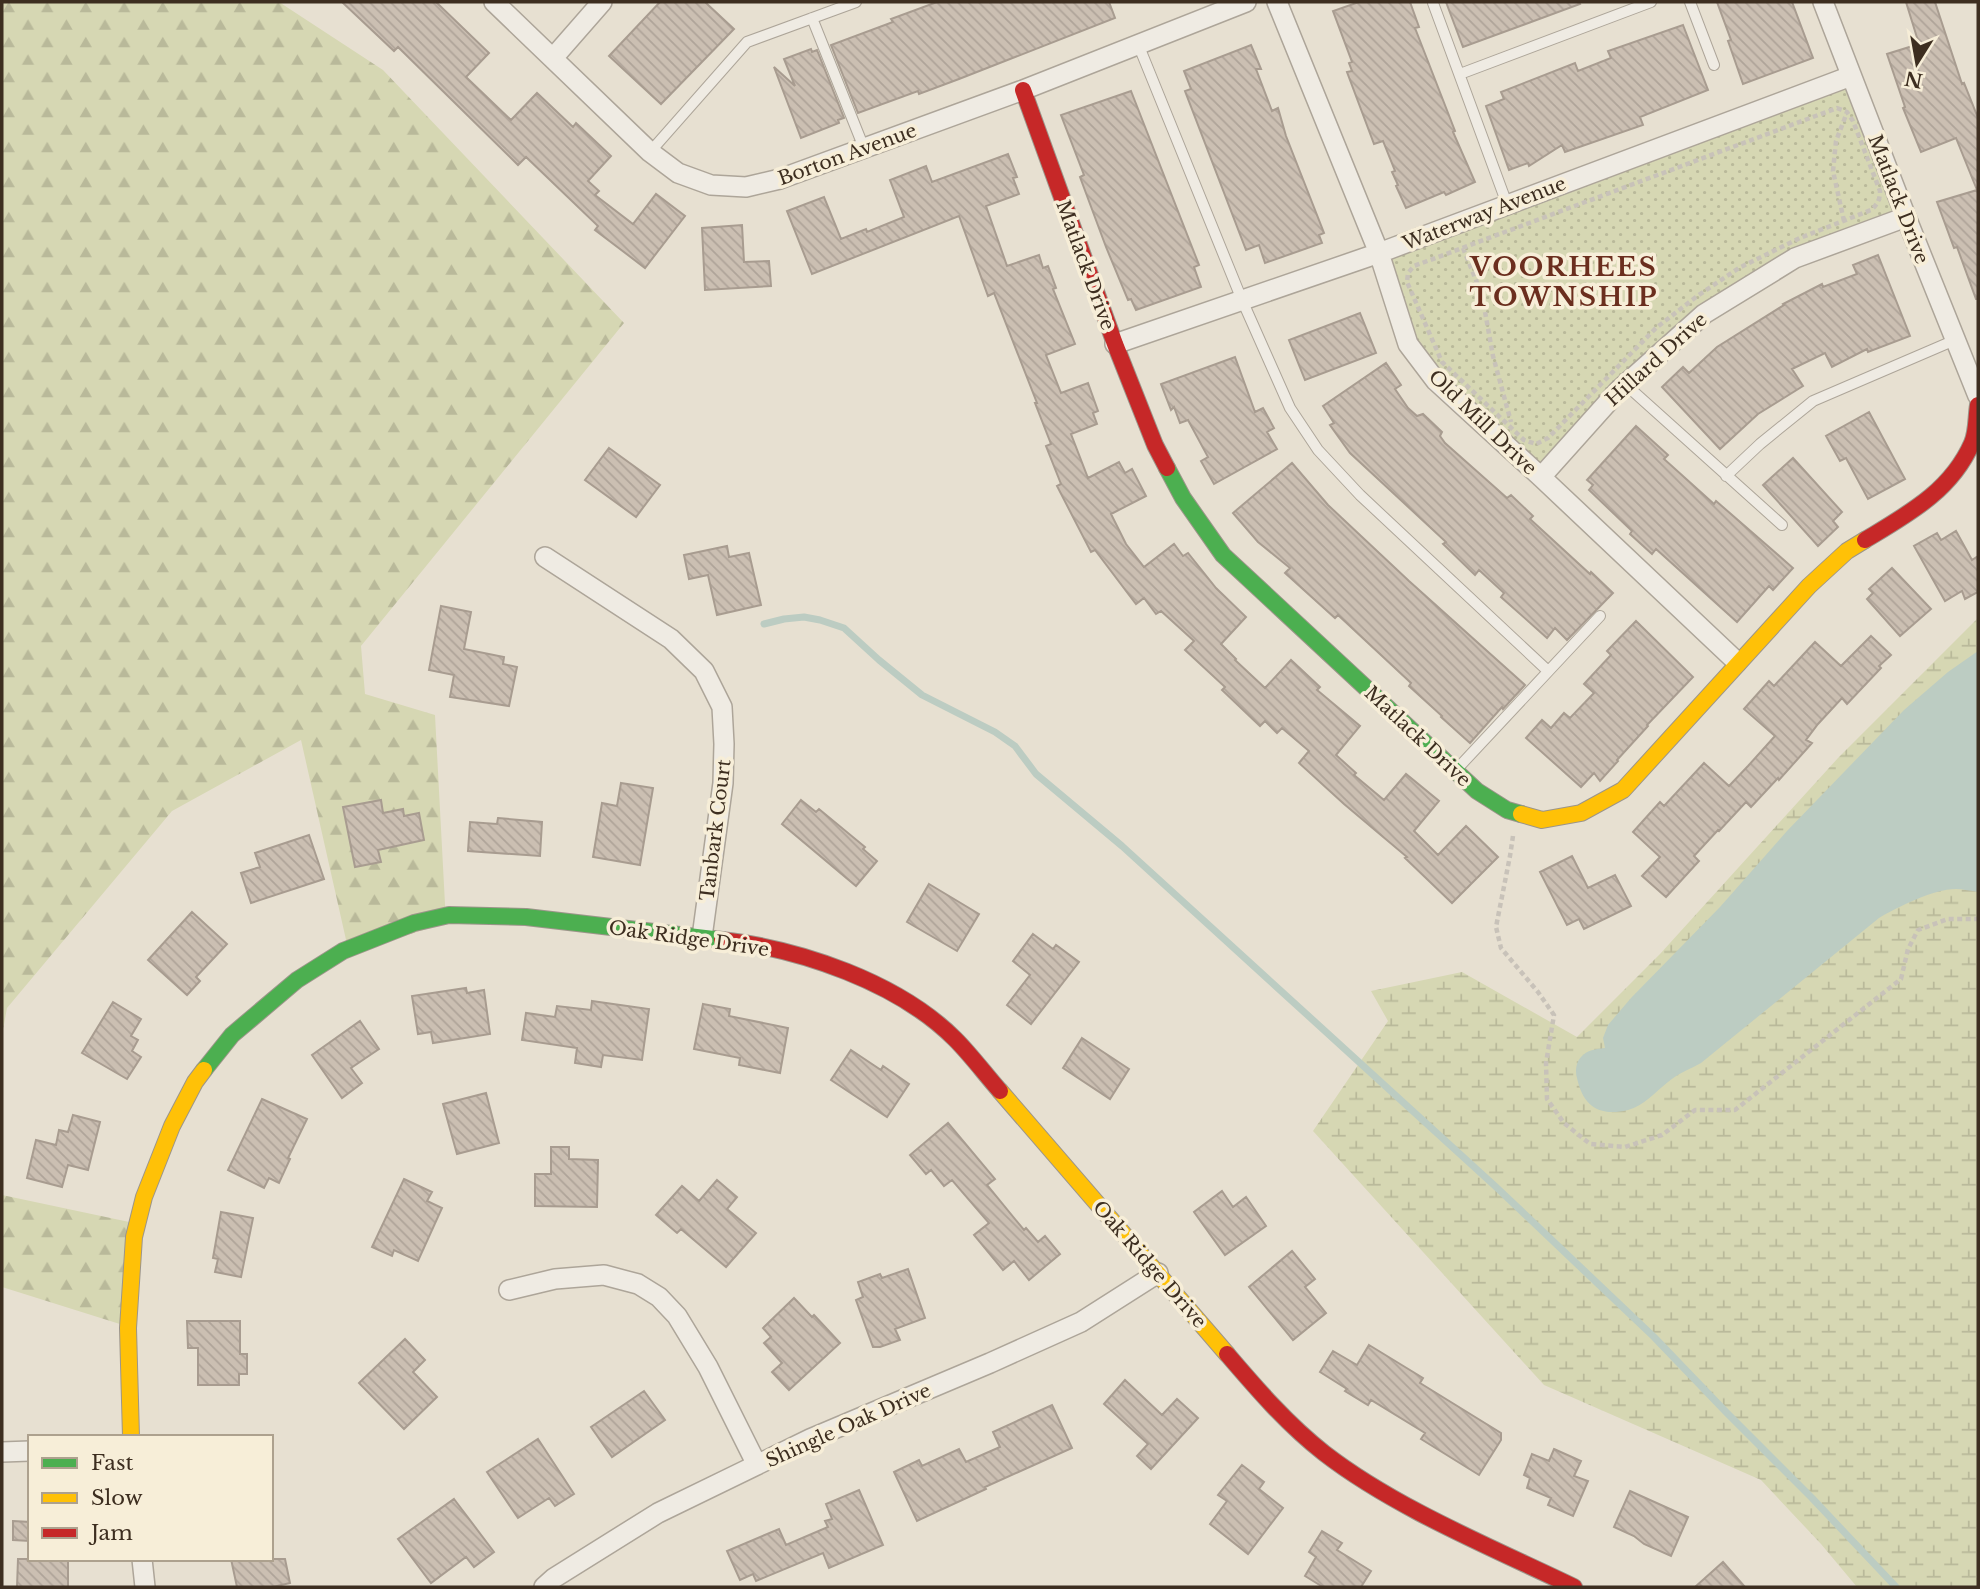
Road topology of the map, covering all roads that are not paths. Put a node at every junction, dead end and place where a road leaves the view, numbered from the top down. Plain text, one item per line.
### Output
1 (494, 2) edge
2 (602, 2) edge
3 (856, 2) edge
4 (1246, 2) edge
5 (1277, 2) edge
6 (1651, 2) edge
7 (1690, 2) edge
8 (1823, 2) edge
9 (1433, 3) edge
10 (812, 18) junction
11 (1138, 44) junction
12 (553, 58) junction
13 (1714, 65) dead end
14 (1460, 74) junction
15 (1851, 76) junction
16 (1023, 90) junction
17 (864, 148) junction
18 (650, 152) junction
19 (1507, 204) junction
20 (1906, 217) junction
21 (1379, 253) junction
22 (1242, 300) junction
23 (1955, 340) junction
24 (1115, 344) junction
25 (1625, 384) junction
26 (1978, 396) edge
27 (1978, 405) edge
28 (1726, 476) junction
29 (1541, 477) junction
30 (1782, 525) dead end
31 (545, 557) dead end
32 (1600, 616) dead end
33 (1737, 662) junction
34 (1548, 671) junction
35 (1455, 771) junction
36 (702, 937) junction
37 (1158, 1273) junction
38 (509, 1290) dead end
39 (131, 1435) edge
40 (28, 1451) edge
41 (2, 1452) edge
42 (757, 1465) junction
43 (142, 1561) edge
44 (145, 1587) edge
45 (544, 1587) edge
46 (1574, 1587) edge

1 - 12 street, Borton Avenue
2 - 12 street
3 - 10 lane
4 - 11 street, Borton Avenue
5 - 21 street, Old Mill Drive
6 - 14 lane
7 - 13 lane
8 - 15 street, Matlack Drive
9 - 14 lane
10 - 17 lane
10 - 18 lane
11 - 16 street, Borton Avenue
11 - 22 lane
12 - 18 street, Borton Avenue
14 - 19 lane
15 - 19 street, Waterway Avenue
15 - 20 street, Matlack Drive
16 - 17 street, Borton Avenue
16 - 24 street, Matlack Drive
17 - 18 street, Borton Avenue
19 - 21 street, Waterway Avenue
20 - 23 street, Matlack Drive
20 - 25 street, Hillard Drive
21 - 22 street, Waterway Avenue
21 - 29 street, Old Mill Drive
22 - 24 street, Waterway Avenue
22 - 34 lane
23 - 26 street, Matlack Drive
23 - 28 lane
24 - 35 street, Matlack Drive
25 - 28 lane
25 - 29 street, Hillard Drive
27 - 33 street, Matlack Drive
28 - 30 lane
29 - 33 street, Old Mill Drive
31 - 36 street, Tanbark Court
32 - 34 lane
33 - 35 street, Matlack Drive
34 - 35 lane
36 - 37 street, Oak Ridge Drive
36 - 39 street, Oak Ridge Drive
37 - 42 street, Shingle Oak Drive
37 - 46 street, Oak Ridge Drive
38 - 42 street
40 - 41 street
42 - 45 street, Shingle Oak Drive
43 - 44 street

